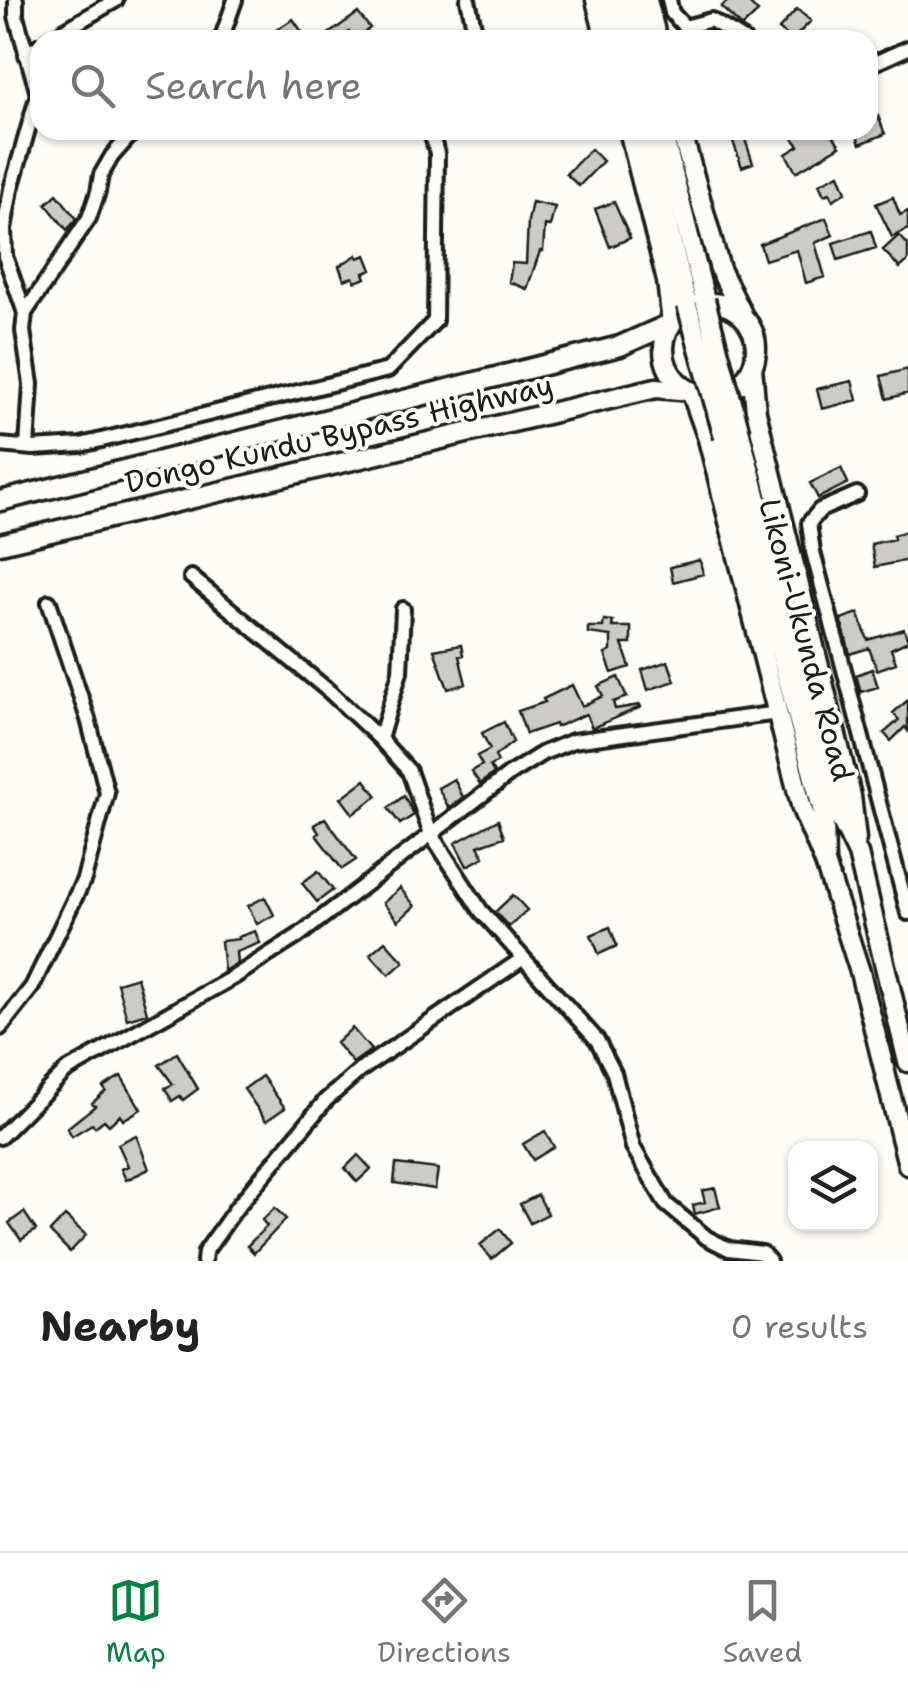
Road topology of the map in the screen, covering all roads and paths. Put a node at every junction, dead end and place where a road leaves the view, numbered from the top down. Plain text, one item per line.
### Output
1 (16, 0) edge
2 (116, 0) edge
3 (235, 0) edge
4 (468, 0) edge
5 (596, 0) edge
6 (613, 0) edge
7 (629, 0) edge
8 (647, 0) edge
9 (669, 0) edge
10 (65, 30) edge
11 (224, 30) edge
12 (475, 30) edge
13 (604, 30) edge
14 (620, 30) edge
15 (636, 30) edge
16 (655, 30) edge
17 (728, 30) edge
18 (908, 48) edge
19 (30, 52) edge
20 (26, 55) junction
21 (878, 62) edge
22 (30, 69) edge
23 (30, 120) edge
24 (126, 140) edge
25 (433, 140) edge
26 (631, 140) edge
27 (646, 140) edge
28 (664, 140) edge
29 (683, 140) edge
30 (5, 191) edge
31 (25, 313) junction
32 (742, 316) junction
33 (672, 323) junction
34 (752, 367) junction
35 (692, 391) junction
36 (0, 445) edge
37 (27, 447) junction
38 (857, 494) dead end
39 (0, 502) edge
40 (0, 544) edge
41 (191, 577) dead end
42 (48, 602) dead end
43 (403, 608) dead end
44 (778, 714) junction
45 (380, 738) junction
46 (831, 814) junction
47 (431, 834) junction
48 (858, 854) junction
49 (825, 863) junction
50 (908, 913) edge
51 (522, 959) junction
52 (0, 1028) edge
53 (908, 1062) edge
54 (0, 1137) edge
55 (908, 1165) edge
56 (204, 1261) edge
57 (769, 1261) edge

1 - 20 street
2 - 10 street
3 - 11 street
4 - 12 street
5 - 13 highway
6 - 14 highway
7 - 15 highway
8 - 16 highway
9 - 17 street
18 - 21 street
19 - 20 street
20 - 22 street
23 - 30 street
24 - 31 street
25 - 37 street
26 - 33 highway
27 - 46 highway, Likoni-Ukunda Road, bridge
28 - 46 highway, Likoni-Ukunda Road, bridge
29 - 32 highway
30 - 31 street
31 - 37 street
32 - 33 highway
32 - 34 highway
33 - 35 highway
33 - 39 highway, Dongo Kundu Bypass Highway
34 - 35 highway
34 - 48 highway
35 - 40 highway, Dongo Kundu Bypass Highway
35 - 44 highway
36 - 37 street
38 - 50 street
41 - 45 street
42 - 52 street
43 - 45 street
44 - 47 street
44 - 49 highway
45 - 47 street
46 - 48 highway, Likoni-Ukunda Road
46 - 49 highway, Likoni-Ukunda Road
47 - 51 street
47 - 54 street
48 - 53 highway, Likoni-Ukunda Road
49 - 55 highway, Likoni-Ukunda Road
51 - 56 street
51 - 57 street

